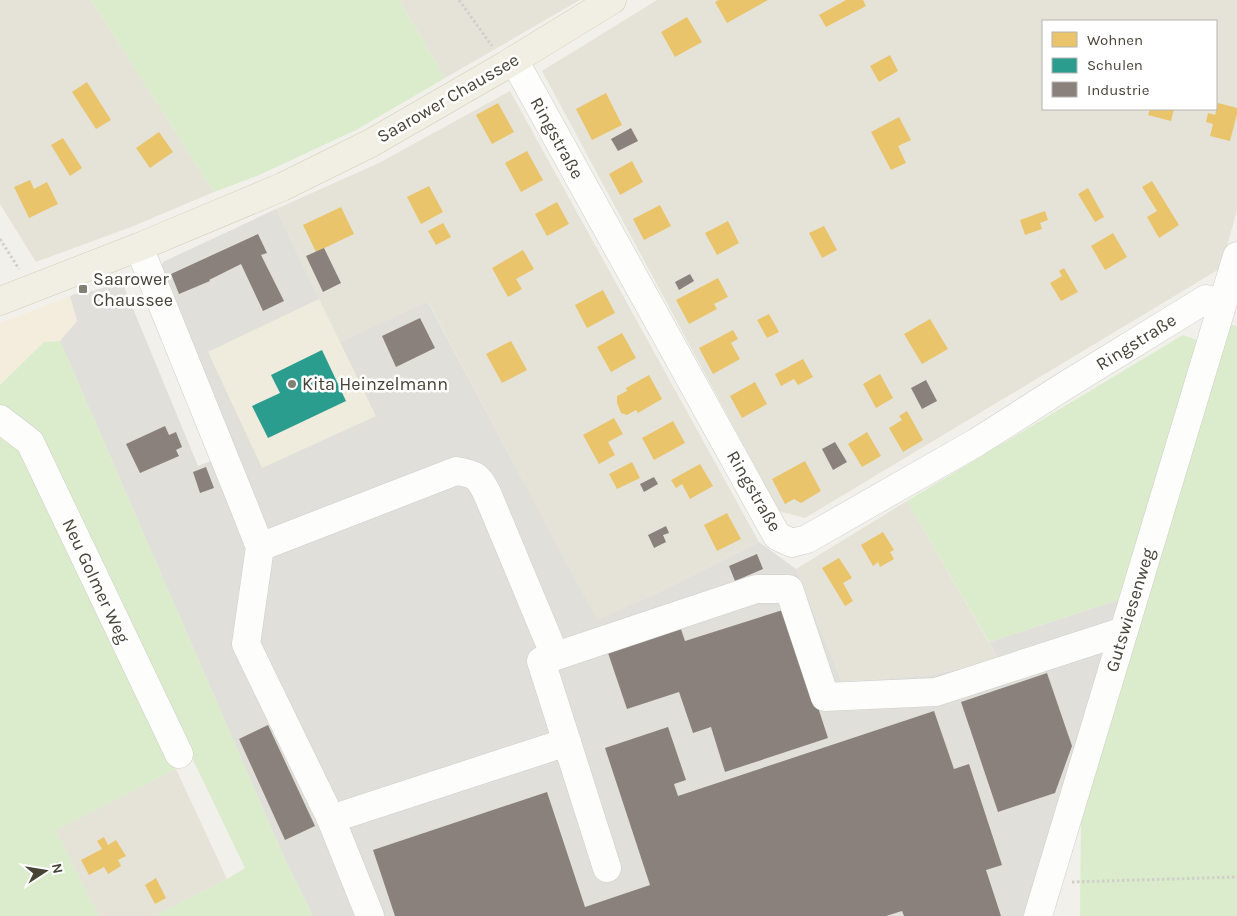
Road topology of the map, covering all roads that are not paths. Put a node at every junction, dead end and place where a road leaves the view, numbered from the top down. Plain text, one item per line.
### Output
1 (612, 0) edge
2 (510, 62) junction
3 (139, 247) junction
4 (1237, 256) edge
5 (0, 301) edge
6 (1222, 304) junction
7 (0, 419) edge
8 (260, 547) junction
9 (1124, 631) junction
10 (555, 656) junction
11 (567, 742) junction
12 (179, 754) dead end
13 (331, 818) junction
14 (607, 868) dead end
15 (370, 916) edge
16 (1038, 916) edge

1 - 2 main road, Saarower Chaussee
2 - 3 main road, Saarower Chaussee
2 - 6 street, Ringstraße
3 - 5 main road, Saarower Chaussee
3 - 8 street
4 - 6 street
6 - 9 street, Gutswiesenweg
7 - 12 street, Neu Golmer Weg
8 - 10 street
8 - 13 street
9 - 10 street
9 - 16 street, Gutswiesenweg
10 - 11 street
11 - 13 street
11 - 14 street
13 - 15 street

